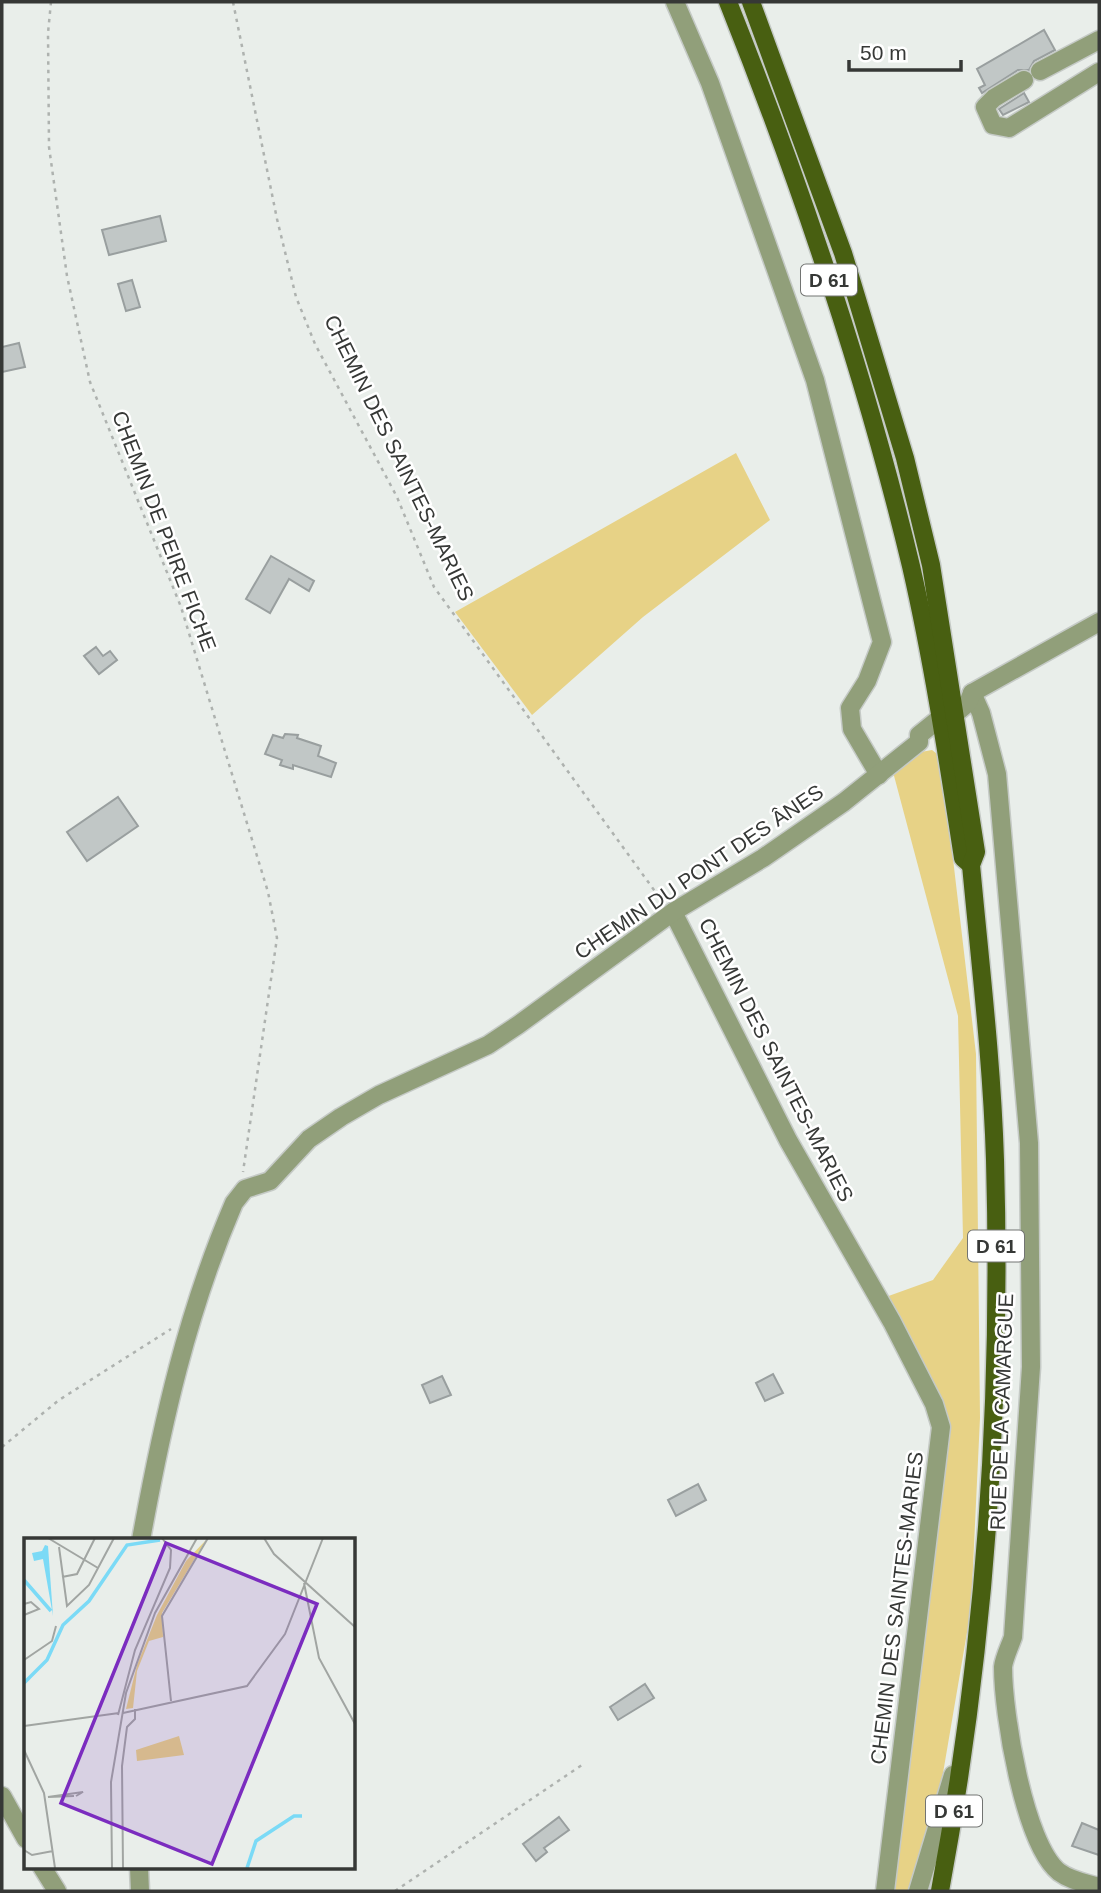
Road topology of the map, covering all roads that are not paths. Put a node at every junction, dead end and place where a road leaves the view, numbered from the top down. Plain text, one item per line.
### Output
1 (675, 2) edge
2 (727, 2) edge
3 (751, 2) edge
4 (1099, 40) edge
5 (1099, 72) edge
6 (1099, 622) edge
7 (943, 692) junction
8 (972, 693) junction
9 (947, 716) junction
10 (950, 737) junction
11 (919, 742) junction
12 (879, 775) junction
13 (673, 912) junction
14 (141, 1538) edge
15 (966, 1731) junction
16 (2, 1796) edge
17 (24, 1835) edge
18 (43, 1868) edge
19 (139, 1868) edge
20 (1099, 1887) edge
21 (57, 1891) edge
22 (140, 1891) edge
23 (885, 1891) edge
24 (918, 1891) edge
25 (940, 1891) edge

1 - 12 street
2 - 7 main road, D 61
3 - 7 main road, D 61
4 - 5 street
6 - 8 street, CHEMIN DU PONT DES ÂNES
7 - 8 street
7 - 9 main road, D 61
8 - 9 street, CHEMIN DU PONT DES ÂNES
8 - 20 street, RUE DE LA CAMARGUE
9 - 10 main road, D 61
9 - 11 street, CHEMIN DU PONT DES ÂNES
10 - 11 street
10 - 15 main road, D 61
11 - 12 street, CHEMIN DU PONT DES ÂNES
12 - 13 street, CHEMIN DU PONT DES ÂNES
13 - 14 street, CHEMIN DU PONT DES ÂNES
13 - 23 street, CHEMIN DES SAINTES-MARIES
15 - 24 street
15 - 25 main road, D 61
16 - 17 street
18 - 21 street
19 - 22 street

